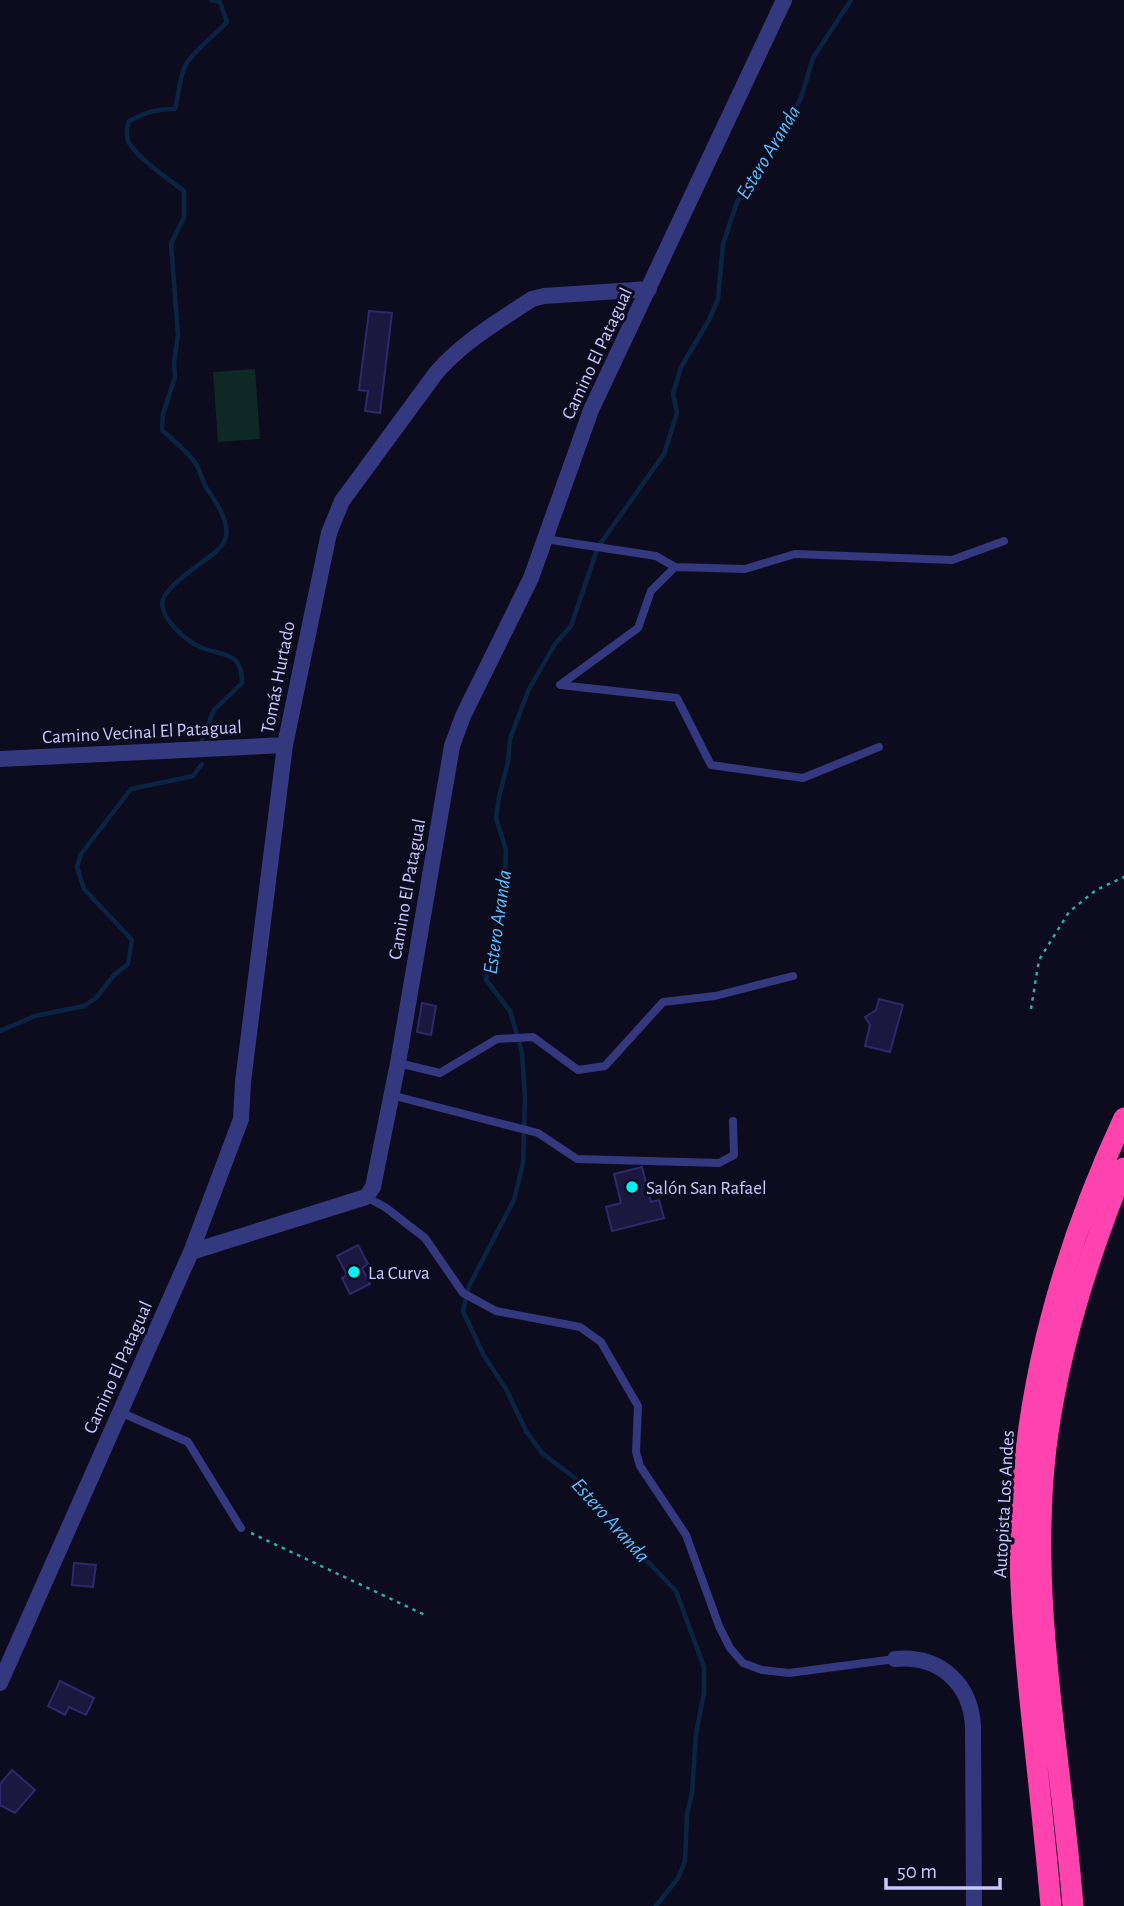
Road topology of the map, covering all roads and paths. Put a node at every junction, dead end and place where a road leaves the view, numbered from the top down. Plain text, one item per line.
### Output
1 (784, 0) edge
2 (649, 289) junction
3 (545, 539) junction
4 (1004, 541) dead end
5 (675, 566) junction
6 (285, 745) junction
7 (879, 747) dead end
8 (0, 759) edge
9 (1124, 877) edge
10 (793, 976) dead end
11 (1031, 1009) dead end
12 (398, 1063) junction
13 (391, 1095) junction
14 (1124, 1118) edge
15 (733, 1121) dead end
16 (1124, 1168) edge
17 (366, 1197) junction
18 (191, 1252) junction
19 (119, 1412) junction
20 (242, 1528) joint
21 (425, 1615) dead end
22 (895, 1659) joint
23 (0, 1683) edge
24 (974, 1906) edge
25 (1051, 1906) edge
26 (1073, 1906) edge

1 - 2 street, Camino El Patagual
2 - 3 street, Camino El Patagual
2 - 6 street, Tomás Hurtado
3 - 5 lane
3 - 12 street, Camino El Patagual
4 - 5 lane
5 - 7 lane
6 - 8 street, Camino Vecinal El Patagual
6 - 18 street, Tomás Hurtado
9 - 11 path
10 - 12 lane
12 - 13 street, Camino El Patagual
13 - 15 lane
13 - 17 street, Camino El Patagual
14 - 25 highway, Autopista Los Andes
16 - 26 highway, Autopista Los Andes
17 - 18 street
17 - 22 lane
18 - 19 street, Camino El Patagual
19 - 20 lane
19 - 23 street, Camino El Patagual
20 - 21 path
22 - 24 street

